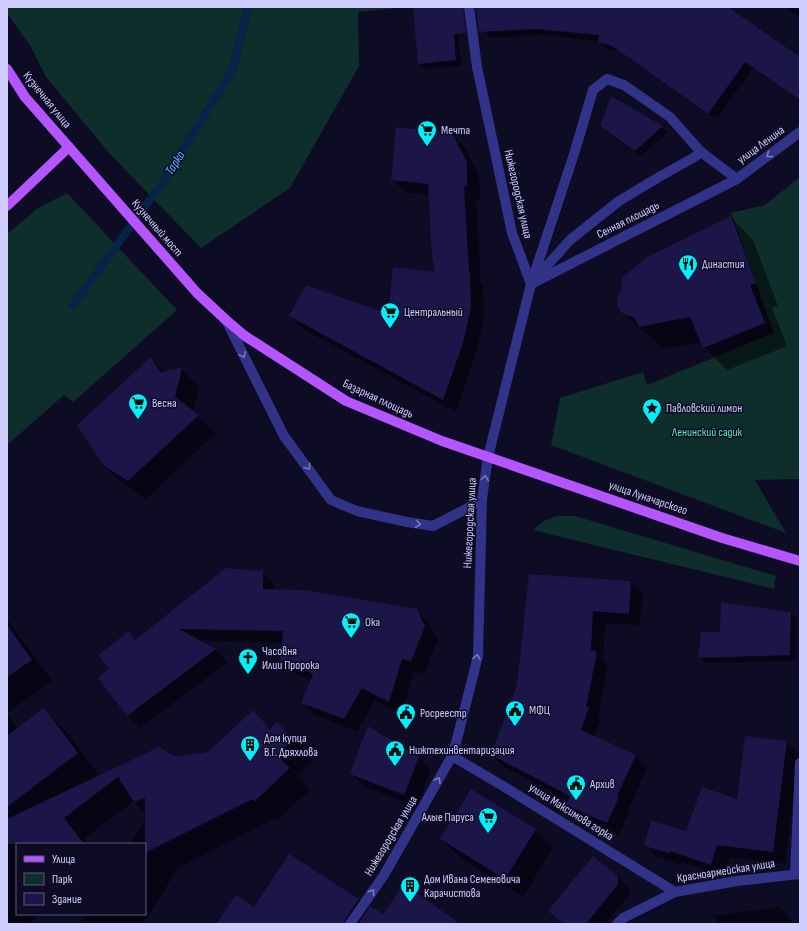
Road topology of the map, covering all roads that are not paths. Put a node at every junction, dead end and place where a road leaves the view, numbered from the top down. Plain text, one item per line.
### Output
1 (469, 7) edge
2 (7, 69) edge
3 (800, 132) edge
4 (69, 147) junction
5 (701, 152) junction
6 (737, 179) junction
7 (98, 180) joint
8 (7, 206) edge
9 (531, 284) junction
10 (226, 320) junction
11 (488, 457) junction
12 (482, 499) junction
13 (800, 561) edge
14 (452, 756) junction
15 (800, 763) edge
16 (798, 874) edge
17 (675, 892) junction
18 (350, 924) edge
19 (617, 924) edge

1 - 9 street, Нижегородская улица
2 - 4 main road, Кузнечная улица
3 -> 6 street, улица Ленина
4 - 7 main road, Кузнечная улица
4 - 8 main road
5 - 6 street
5 - 9 street
5 - 9 street
6 - 9 street, Сенная площадь
7 - 10 main road, Кузнечный мост
9 - 11 street, Нижегородская улица
10 - 11 main road, Базарная площадь
10 -> 12 street
12 -> 11 street, Нижегородская улица
11 - 13 main road, улица Луначарского
14 -> 12 street, Нижегородская улица
14 - 17 street, улица Максимова горка
18 -> 14 street, Нижегородская улица
15 - 16 street
16 - 17 street, Красноармейская улица
17 - 19 street, Красноармейская улица

